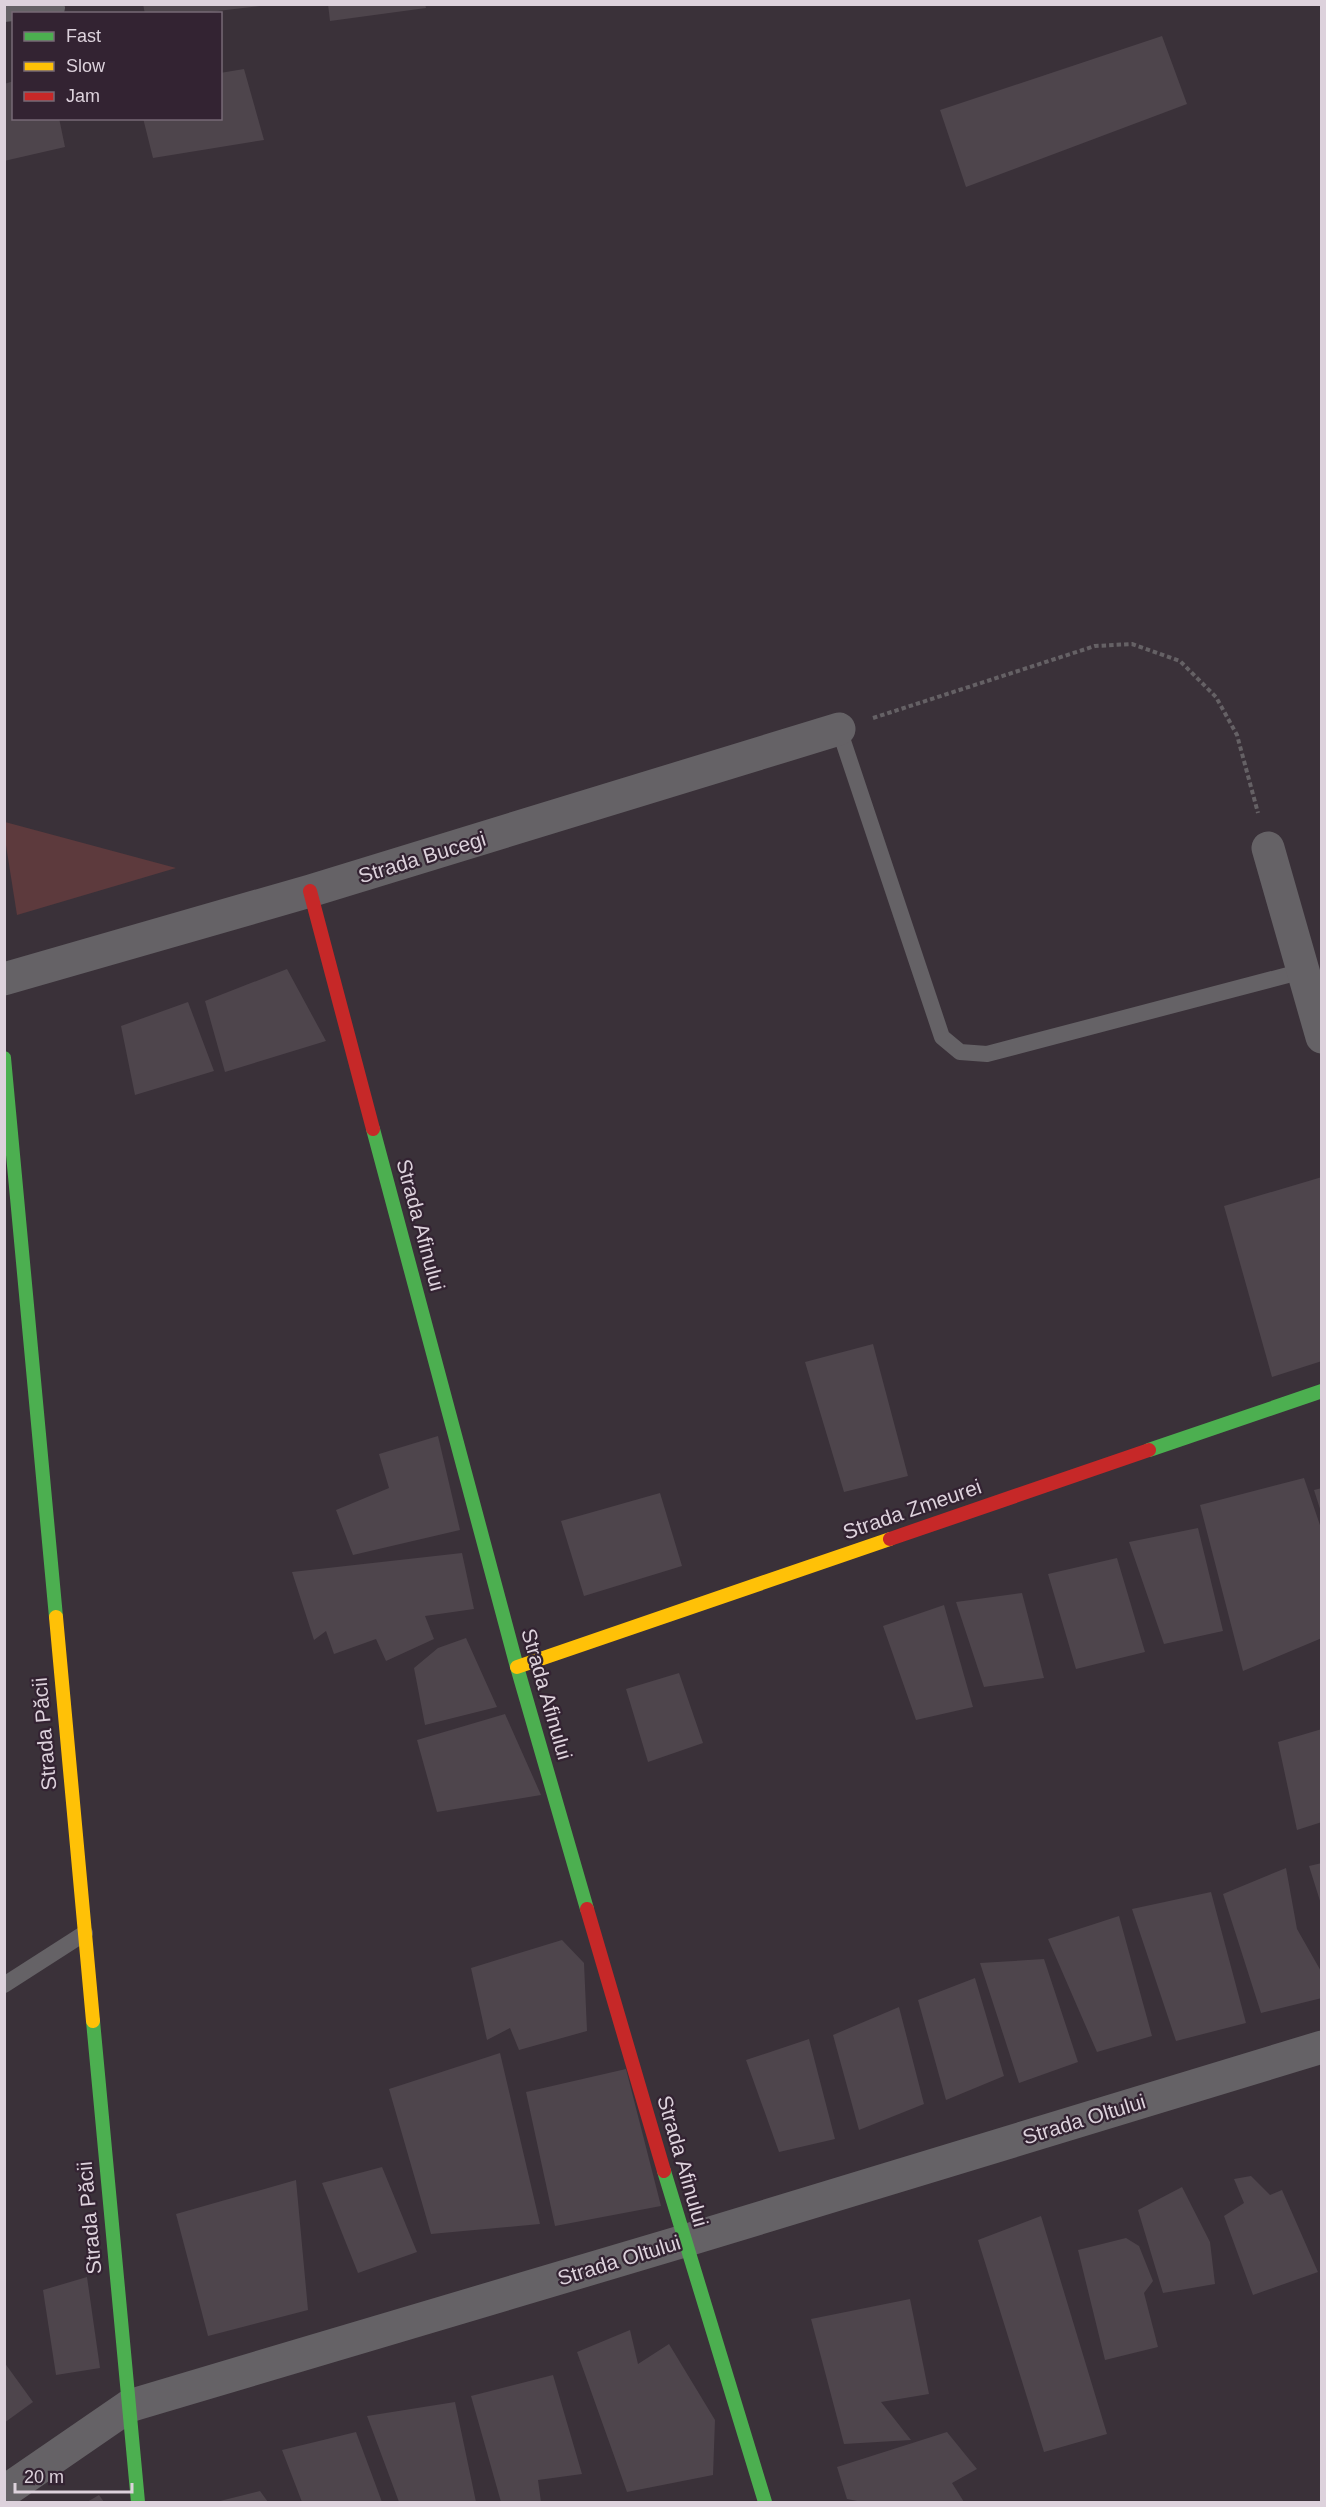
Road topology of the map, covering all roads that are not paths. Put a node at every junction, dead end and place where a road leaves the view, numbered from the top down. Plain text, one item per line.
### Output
1 (57, 8) dead end
2 (22, 12) edge
3 (839, 729) joint
4 (1268, 848) road end
5 (310, 891) junction
6 (1303, 971) junction
7 (4, 979) edge
8 (1322, 1037) edge
9 (4, 1058) edge
10 (1322, 1391) edge
11 (517, 1667) junction
12 (85, 1933) junction
13 (4, 1985) edge
14 (1322, 2047) edge
15 (684, 2241) junction
16 (129, 2406) junction
17 (4, 2492) edge
18 (138, 2502) edge
19 (765, 2502) edge

1 - 2 lane
3 - 5 street, Strada Bucegi
3 - 6 lane
4 - 6 street
5 - 7 street, Strada Bucegi
5 - 11 street, Strada Afinului
6 - 8 street
9 - 12 street, Strada Păcii
10 - 11 street, Strada Zmeurei
11 - 15 street, Strada Afinului
12 - 13 lane
12 - 16 street, Strada Păcii
14 - 15 street, Strada Oltului
15 - 16 street, Strada Oltului
15 - 19 street, Strada Afinului
16 - 17 street, Strada Oltului
16 - 18 street, Strada Păcii

